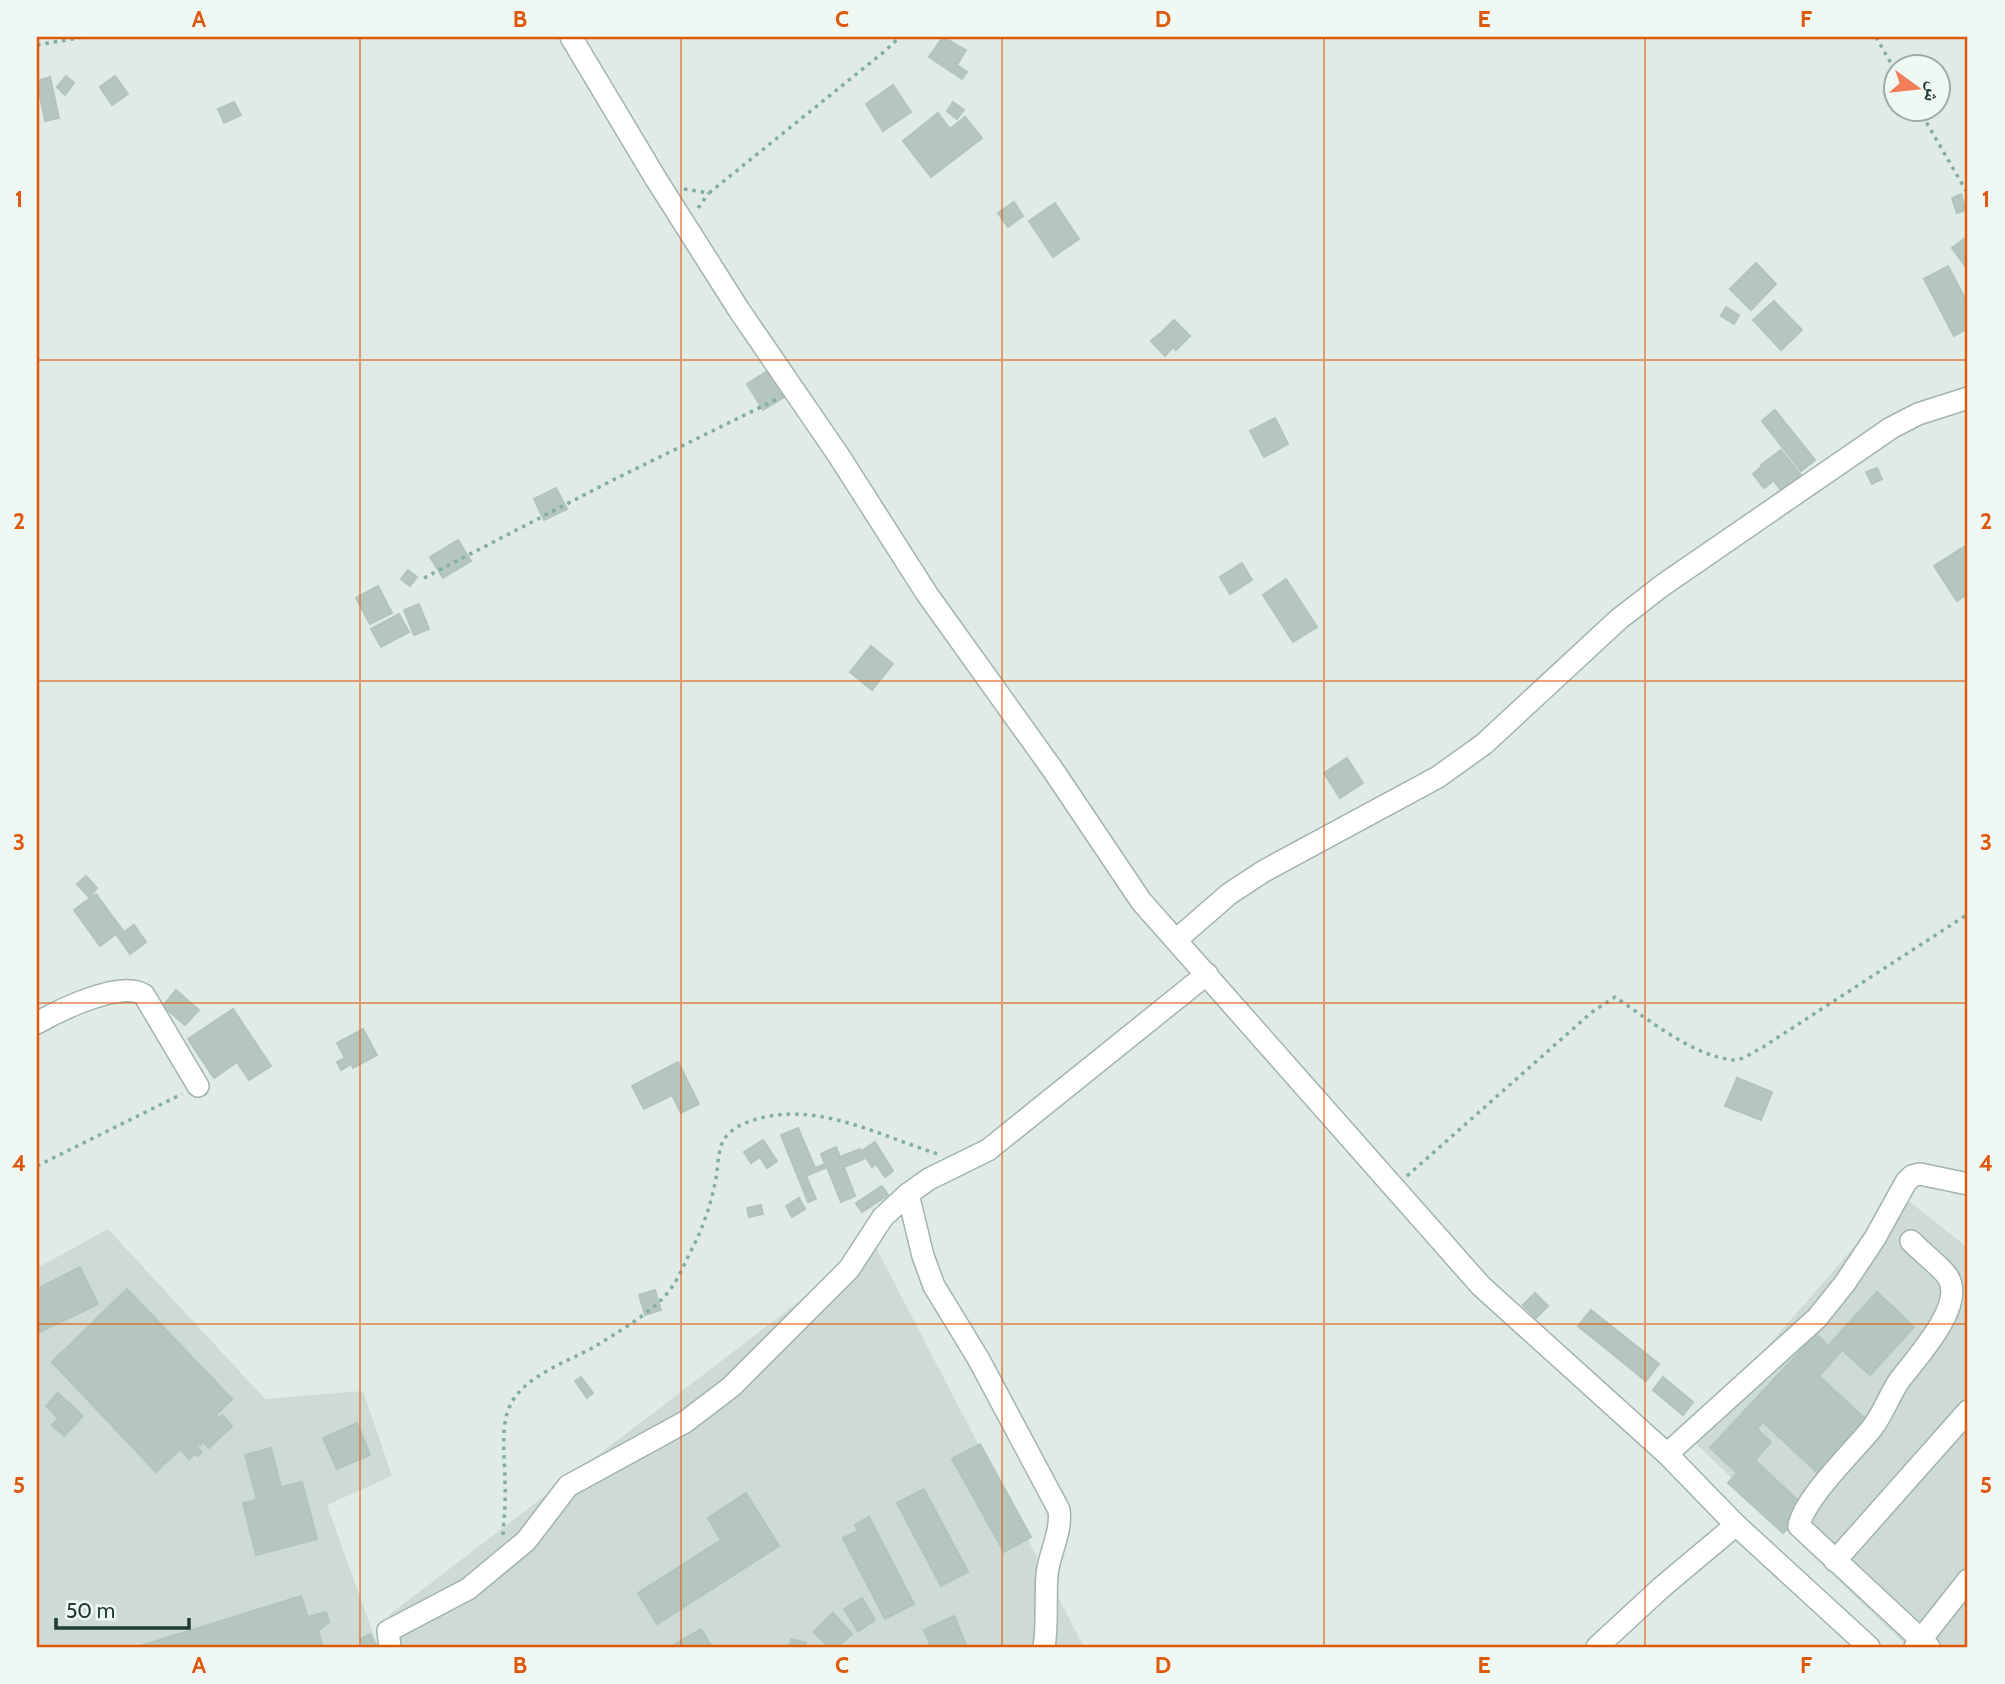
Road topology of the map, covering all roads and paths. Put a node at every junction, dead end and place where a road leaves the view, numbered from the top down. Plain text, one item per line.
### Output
1 (84, 37) edge
2 (571, 37) edge
3 (900, 37) edge
4 (37, 45) edge
5 (1926, 122) edge
6 (656, 179) junction
7 (1968, 194) edge
8 (794, 391) junction
9 (1968, 398) edge
10 (424, 578) dead end
11 (1968, 914) edge
12 (1175, 940) junction
13 (1207, 974) junction
14 (37, 1023) edge
15 (198, 1086) joint
16 (966, 1162) junction
17 (37, 1166) edge
18 (1968, 1184) edge
19 (1395, 1186) junction
20 (908, 1194) junction
21 (1911, 1241) dead end
22 (1968, 1411) edge
23 (1667, 1454) junction
24 (1736, 1525) junction
25 (503, 1536) dead end
26 (1835, 1561) junction
27 (1968, 1580) edge
28 (1922, 1645) edge
29 (390, 1647) edge
30 (1044, 1647) edge
31 (1597, 1647) edge
32 (1869, 1647) edge

1 - 4 path
2 - 6 street
3 - 6 path
5 - 7 path
6 - 8 street
8 - 10 path
8 - 12 street
9 - 12 street
11 - 19 path
12 - 13 street
13 - 16 street
13 - 19 street
14 - 15 street
15 - 17 path
16 - 20 street
16 - 25 path
18 - 23 street
19 - 23 street
20 - 29 street
20 - 30 street
21 - 26 street
22 - 26 street
23 - 24 street
24 - 31 street
24 - 32 street
26 - 28 street
27 - 28 street

